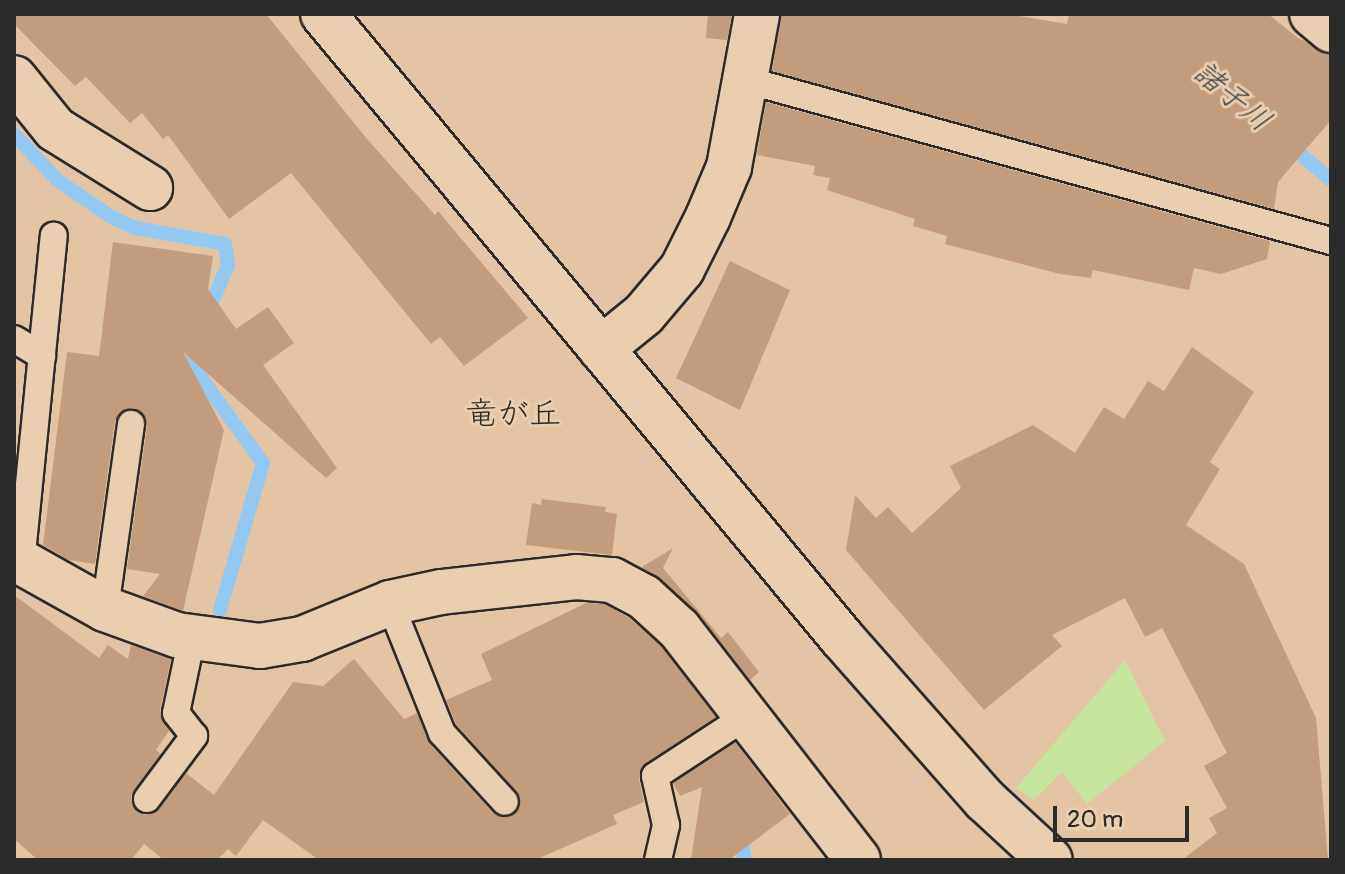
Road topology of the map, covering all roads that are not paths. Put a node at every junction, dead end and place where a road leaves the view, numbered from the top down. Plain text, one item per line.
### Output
1 (323, 14) edge
2 (757, 14) edge
3 (1312, 14) edge
4 (1331, 30) edge
5 (14, 78) edge
6 (746, 80) junction
7 (150, 188) dead end
8 (54, 236) dead end
9 (1331, 241) edge
10 (14, 339) edge
11 (601, 349) junction
12 (42, 356) junction
13 (131, 424) dead end
14 (18, 561) edge
15 (390, 603) junction
16 (105, 609) junction
17 (192, 637) junction
18 (732, 726) junction
19 (147, 799) dead end
20 (505, 802) dead end
21 (658, 860) edge
22 (858, 860) edge
23 (1050, 860) edge

1 - 11 street
2 - 6 street
3 - 4 street
5 - 7 street
6 - 9 lane
6 - 11 street
8 - 12 lane
10 - 12 lane
11 - 23 street
12 - 14 lane
13 - 16 lane
14 - 16 street
15 - 17 street
15 - 18 street
15 - 20 lane
16 - 17 street
17 - 19 lane
18 - 21 lane
18 - 22 street

